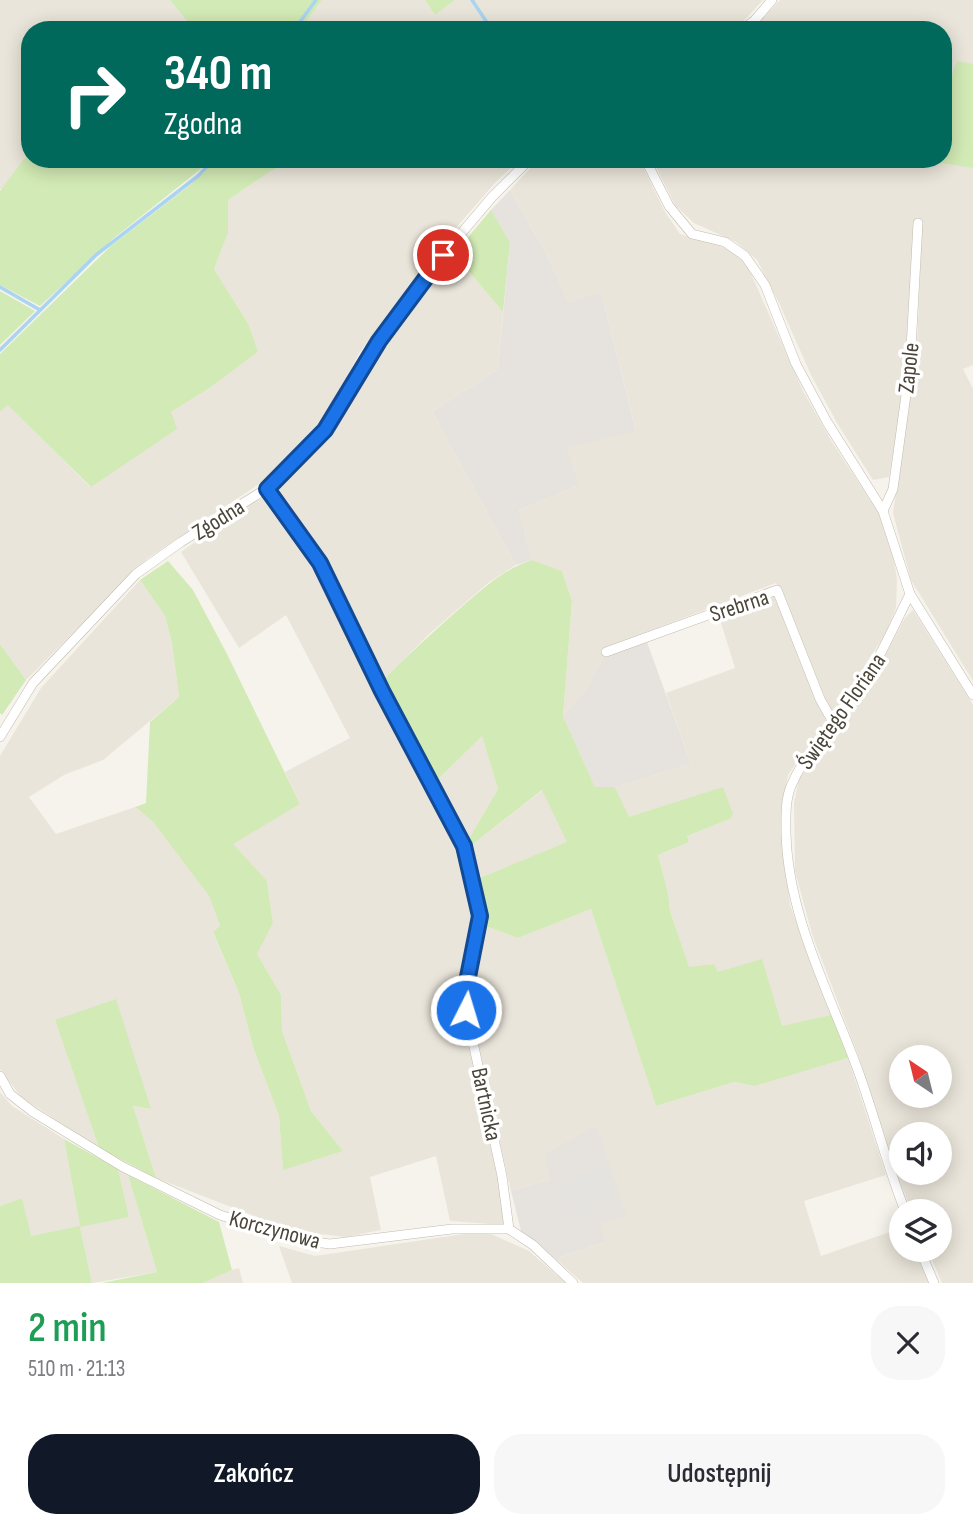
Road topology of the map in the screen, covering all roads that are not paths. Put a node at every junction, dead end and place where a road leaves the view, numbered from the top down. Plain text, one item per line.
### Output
1 (772, 0) edge
2 (754, 21) edge
3 (521, 168) edge
4 (650, 168) edge
5 (918, 223) dead end
6 (267, 489) junction
7 (883, 511) junction
8 (911, 594) junction
9 (606, 652) dead end
10 (973, 695) edge
11 (833, 722) junction
12 (0, 737) edge
13 (0, 1076) edge
14 (900, 1199) edge
15 (509, 1229) junction
16 (925, 1262) edge
17 (573, 1283) edge
18 (934, 1283) edge

1 - 2 street
3 - 6 street, Zgodna
4 - 7 street
5 - 7 street, Zapole
6 - 12 street, Zgodna
6 - 15 street, Bartnicka
7 - 8 street
8 - 10 street
8 - 11 street, Świętego Floriana
9 - 11 street, Srebrna
11 - 14 street, Świętego Floriana
13 - 15 street, Korczynowa
15 - 17 street
16 - 18 street

